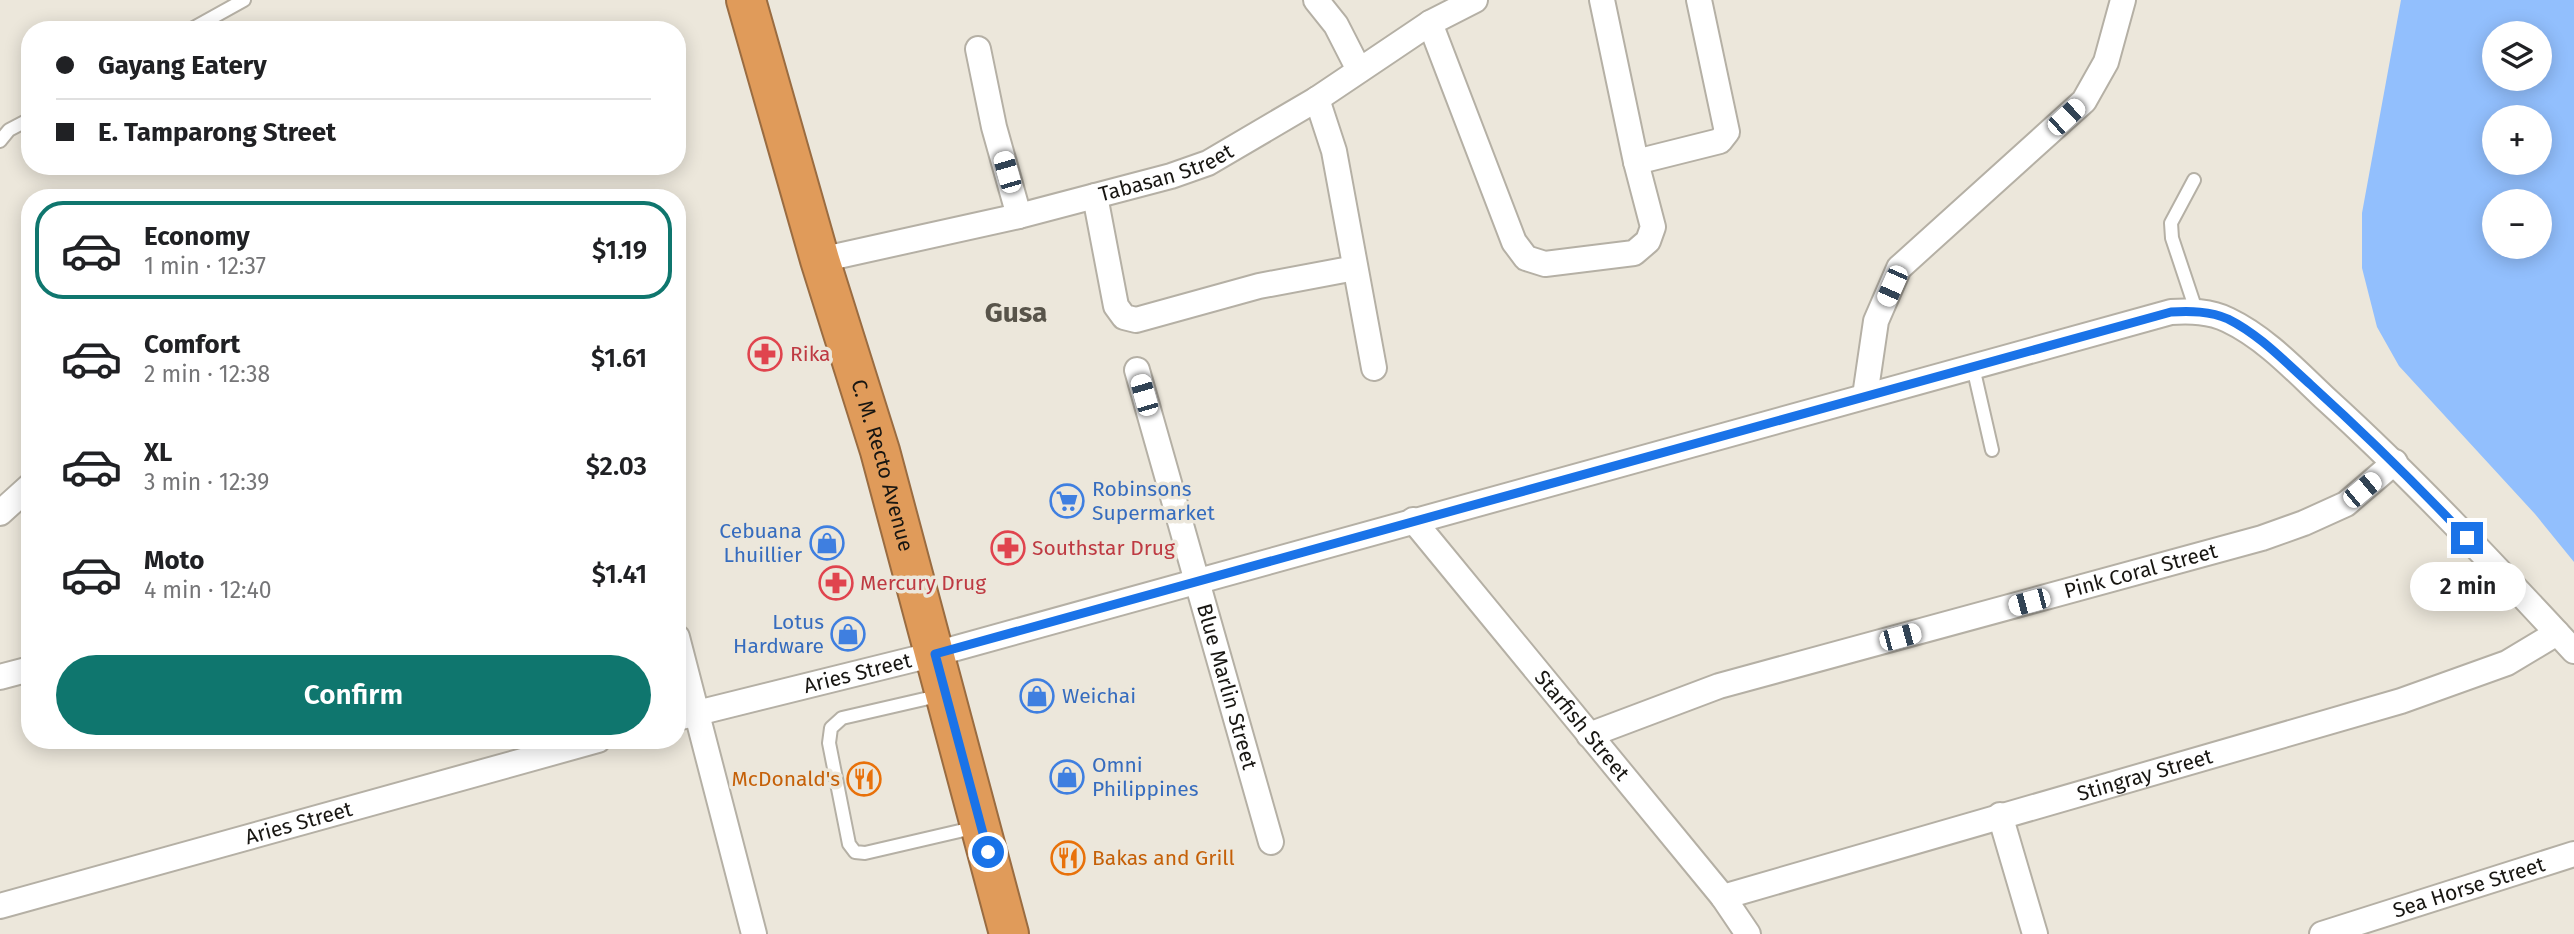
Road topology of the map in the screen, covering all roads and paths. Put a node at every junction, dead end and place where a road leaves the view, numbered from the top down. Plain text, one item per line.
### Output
1 (244, 0) edge
2 (746, 0) edge
3 (1316, 0) edge
4 (1475, 0) edge
5 (1602, 0) edge
6 (1699, 0) edge
7 (2123, 0) edge
8 (206, 21) edge
9 (1430, 23) junction
10 (978, 49) dead end
11 (1359, 71) junction
12 (1317, 99) junction
13 (21, 124) edge
14 (0, 141) edge
15 (1636, 162) junction
16 (2194, 180) dead end
17 (1095, 195) junction
18 (1019, 216) junction
19 (820, 260) junction
20 (1355, 268) junction
21 (2196, 310) junction
22 (1973, 367) junction
23 (1374, 368) dead end
24 (1137, 370) dead end
25 (1866, 396) junction
26 (1992, 450) dead end
27 (2395, 462) junction
28 (21, 494) edge
29 (0, 513) edge
30 (1413, 520) junction
31 (1196, 582) junction
32 (2566, 642) edge
33 (935, 654) junction
34 (21, 671) edge
35 (0, 677) edge
36 (945, 694) junction
37 (687, 715) edge
38 (1589, 734) junction
39 (566, 749) edge
40 (2000, 816) junction
41 (981, 826) junction
42 (1271, 842) dead end
43 (2574, 854) edge
44 (1723, 897) junction
45 (0, 906) edge
46 (751, 933) edge
47 (1009, 934) edge
48 (1748, 934) edge
49 (2035, 934) edge
50 (2322, 934) edge

1 - 8 lane
2 - 19 highway, C. M. Recto Avenue
3 - 11 street
4 - 9 street, Tabasan Street
5 - 15 street
6 - 15 street
7 - 25 street
9 - 11 street, Tabasan Street
9 - 15 street
10 - 18 street
11 - 12 street, Tabasan Street
12 - 17 street, Tabasan Street
12 - 20 street
13 - 14 lane
16 - 21 lane
17 - 18 street, Tabasan Street
17 - 20 street
18 - 19 street, Tabasan Street
19 - 33 highway, C. M. Recto Avenue
20 - 23 street
21 - 22 street, Aries Street
21 - 27 street
22 - 25 street, Aries Street
22 - 26 lane
24 - 31 street, Blue Marlin Street
25 - 30 street, Aries Street
27 - 32 street
27 - 38 street, Pink Coral Street
28 - 29 street
30 - 31 street, Aries Street
30 - 38 street, Starfish Street
31 - 33 street, Aries Street
31 - 42 street, Blue Marlin Street
32 - 40 street, Stingray Street
33 - 36 highway, C. M. Recto Avenue
33 - 37 street, Aries Street
34 - 35 street
36 - 41 highway, C. M. Recto Avenue
36 - 41 lane
37 - 46 street
38 - 44 street, Starfish Street
39 - 45 street, Aries Street
40 - 44 street, Stingray Street
40 - 49 street
41 - 47 highway, C. M. Recto Avenue
43 - 50 street, Sea Horse Street
44 - 48 street, Starfish Street

